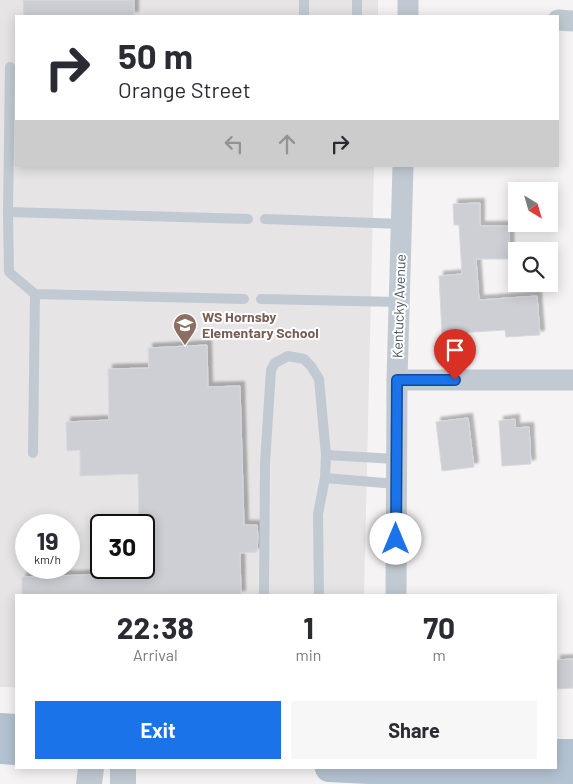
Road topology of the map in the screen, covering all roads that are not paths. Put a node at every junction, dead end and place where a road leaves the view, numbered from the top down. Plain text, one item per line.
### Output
1 (304, 0) edge
2 (357, 0) edge
3 (408, 0) edge
4 (304, 15) edge
5 (357, 15) edge
6 (408, 15) edge
7 (559, 20) edge
8 (573, 21) edge
9 (10, 66) dead end
10 (403, 167) edge
11 (8, 212) junction
12 (248, 219) dead end
13 (265, 219) dead end
14 (402, 224) junction
15 (34, 294) junction
16 (244, 298) dead end
17 (261, 299) dead end
18 (399, 302) junction
19 (397, 380) junction
20 (573, 380) edge
21 (33, 453) dead end
22 (326, 455) junction
23 (396, 459) junction
24 (325, 478) junction
25 (396, 484) junction
26 (264, 594) edge
27 (319, 594) edge
28 (396, 594) edge
29 (0, 727) edge
30 (15, 728) edge
31 (0, 750) edge
32 (15, 751) edge
33 (557, 752) edge
34 (573, 753) edge
35 (90, 769) edge
36 (123, 769) edge
37 (395, 769) edge
38 (573, 780) edge
39 (89, 784) edge
40 (123, 784) edge

1 - 4 lane
2 - 5 lane
3 - 6 street
7 - 8 street
9 - 11 lane
10 - 14 street, Kentucky Avenue
11 - 12 lane
11 - 15 lane
13 - 14 lane
14 - 18 street, Kentucky Avenue
15 - 16 lane
15 - 21 lane
17 - 18 lane
18 - 19 street, Kentucky Avenue
19 - 20 street
19 - 23 street, Kentucky Avenue
22 - 23 lane
22 - 24 lane
22 - 26 lane
23 - 25 street, Kentucky Avenue
24 - 25 lane
24 - 27 lane
25 - 28 street, Kentucky Avenue
29 - 30 main road
31 - 32 main road
33 - 34 main road
35 - 39 street
36 - 40 street
37 - 38 main road

